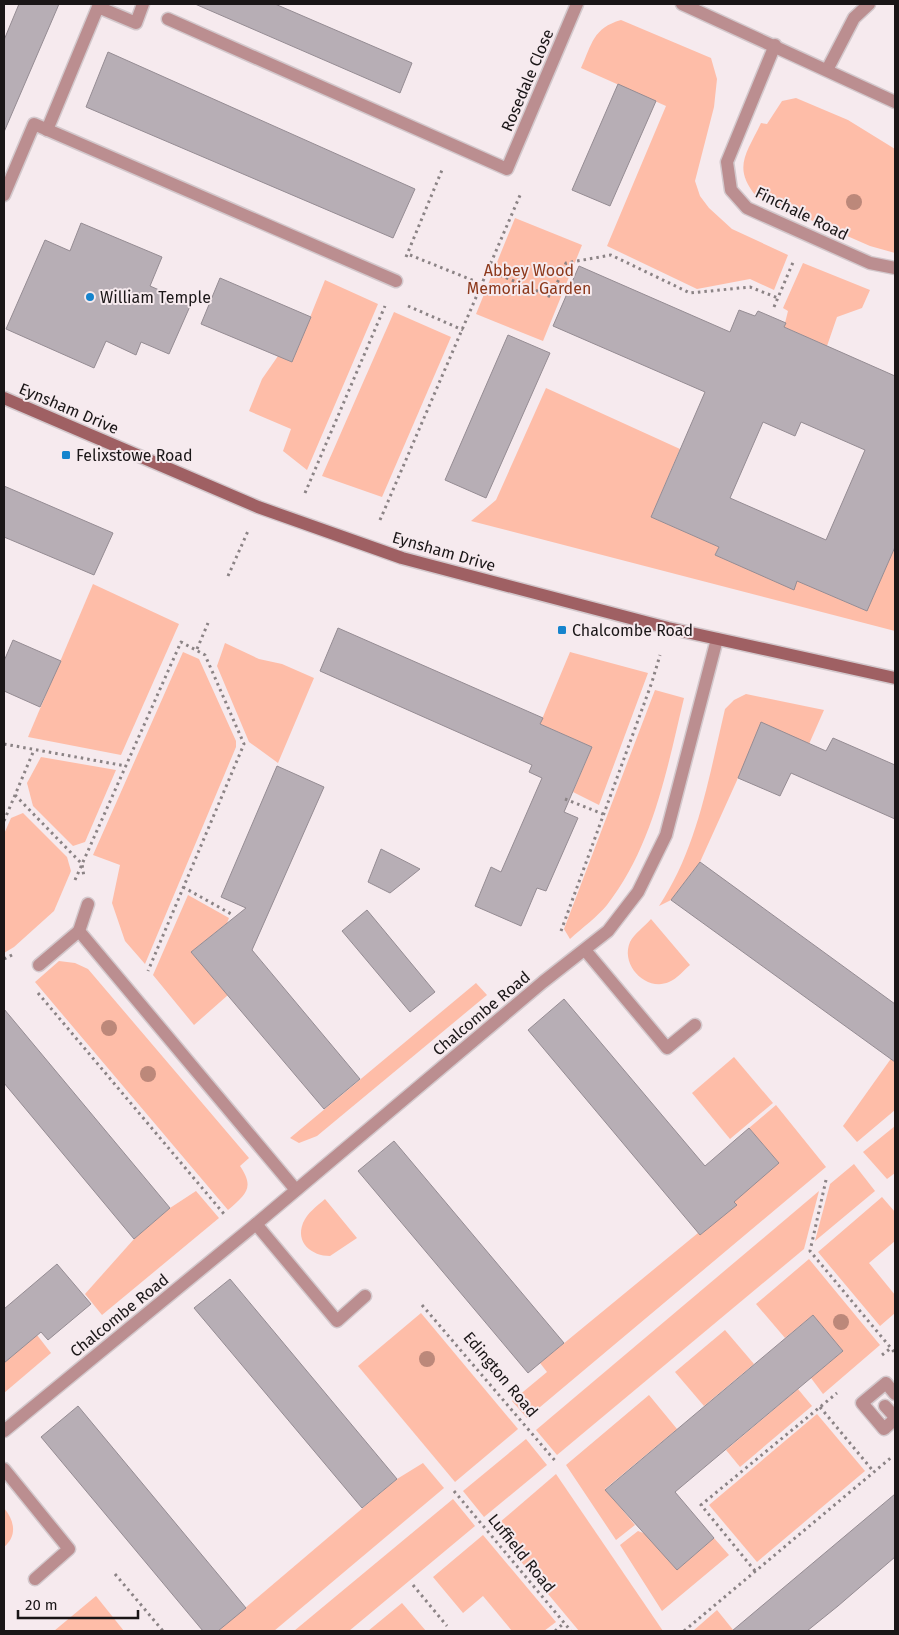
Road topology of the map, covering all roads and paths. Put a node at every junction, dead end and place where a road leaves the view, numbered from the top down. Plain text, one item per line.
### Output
1 (143, 4) edge
2 (577, 4) edge
3 (683, 4) edge
4 (869, 4) edge
5 (168, 20) dead end
6 (775, 45) junction
7 (827, 70) junction
8 (895, 102) edge
9 (47, 130) junction
10 (452, 145) junction
11 (507, 169) junction
12 (4, 191) edge
13 (805, 234) junction
14 (407, 254) junction
15 (895, 268) edge
16 (488, 270) junction
17 (396, 281) junction
18 (482, 284) junction
19 (389, 298) junction
20 (778, 298) junction
21 (774, 307) dead end
22 (462, 330) junction
23 (4, 398) edge
24 (258, 507) junction
25 (294, 519) junction
26 (369, 546) junction
27 (228, 576) dead end
28 (208, 623) dead end
29 (668, 628) junction
30 (716, 639) junction
31 (197, 649) junction
32 (895, 678) edge
33 (4, 744) edge
34 (34, 750) junction
35 (126, 766) junction
36 (15, 795) junction
37 (566, 799) dead end
38 (603, 814) junction
39 (4, 821) edge
40 (82, 864) junction
41 (183, 887) junction
42 (71, 889) dead end
43 (88, 904) joint
44 (233, 915) dead end
45 (79, 931) junction
46 (559, 936) dead end
47 (585, 950) junction
48 (16, 952) dead end
49 (9, 958) junction
50 (4, 959) edge
51 (14, 964) dead end
52 (39, 965) dead end
53 (37, 992) dead end
54 (136, 999) junction
55 (695, 1025) dead end
56 (826, 1180) dead end
57 (296, 1190) junction
58 (256, 1224) junction
59 (242, 1235) junction
60 (365, 1296) dead end
61 (422, 1305) dead end
62 (891, 1348) junction
63 (895, 1353) edge
64 (877, 1360) dead end
65 (841, 1389) dead end
66 (895, 1394) edge
67 (885, 1406) dead end
68 (820, 1407) junction
69 (895, 1418) edge
70 (4, 1431) edge
71 (895, 1454) edge
72 (557, 1463) dead end
73 (4, 1469) edge
74 (874, 1472) junction
75 (454, 1491) dead end
76 (755, 1571) junction
77 (115, 1574) dead end
78 (35, 1579) dead end
79 (413, 1585) dead end
80 (564, 1623) junction
81 (447, 1626) dead end
82 (162, 1631) edge
83 (555, 1631) edge
84 (571, 1631) edge
85 (684, 1631) edge

1 - 9 street
2 - 11 street, Rosedale Close
3 - 6 street
4 - 7 street
5 - 10 street
6 - 7 street
6 - 13 street, Finchale Road
7 - 8 street
9 - 12 street
9 - 17 street
10 - 11 street
10 - 14 path
11 - 16 path
13 - 15 street, Finchale Road
13 - 20 path
14 - 17 path
14 - 18 path
16 - 18 path
16 - 20 path
17 - 19 path
18 - 22 path
19 - 22 path
19 - 25 path
20 - 21 path
22 - 26 path
23 - 24 street, Eynsham Drive
24 - 25 street, Eynsham Drive
24 - 27 path
25 - 26 street, Eynsham Drive
26 - 29 street, Eynsham Drive
28 - 31 path
29 - 30 street, Eynsham Drive
29 - 38 path
30 - 32 street, Eynsham Drive
30 - 47 street, Chalcombe Road
31 - 35 path
31 - 41 path
33 - 34 path
34 - 35 path
34 - 36 path
35 - 40 path
36 - 39 path
36 - 40 path
37 - 38 path
38 - 46 path
40 - 42 path
40 - 43 path
41 - 44 path
41 - 54 path
43 - 45 street
45 - 52 street
45 - 54 street
47 - 55 street
47 - 57 street, Chalcombe Road
48 - 49 path
49 - 50 path
49 - 51 path
53 - 59 path
54 - 57 street
56 - 62 path
57 - 58 street, Chalcombe Road
58 - 59 street, Chalcombe Road
58 - 60 street
59 - 70 street, Chalcombe Road
61 - 72 path, Edington Road
62 - 63 path
62 - 64 path
65 - 68 path
66 - 69 street
67 - 69 street
68 - 74 path
68 - 76 path
71 - 74 path
73 - 78 street
74 - 76 path
75 - 80 path, Luffield Road
76 - 85 path
77 - 82 path
79 - 81 path
80 - 83 path
80 - 84 path, Luffield Road

